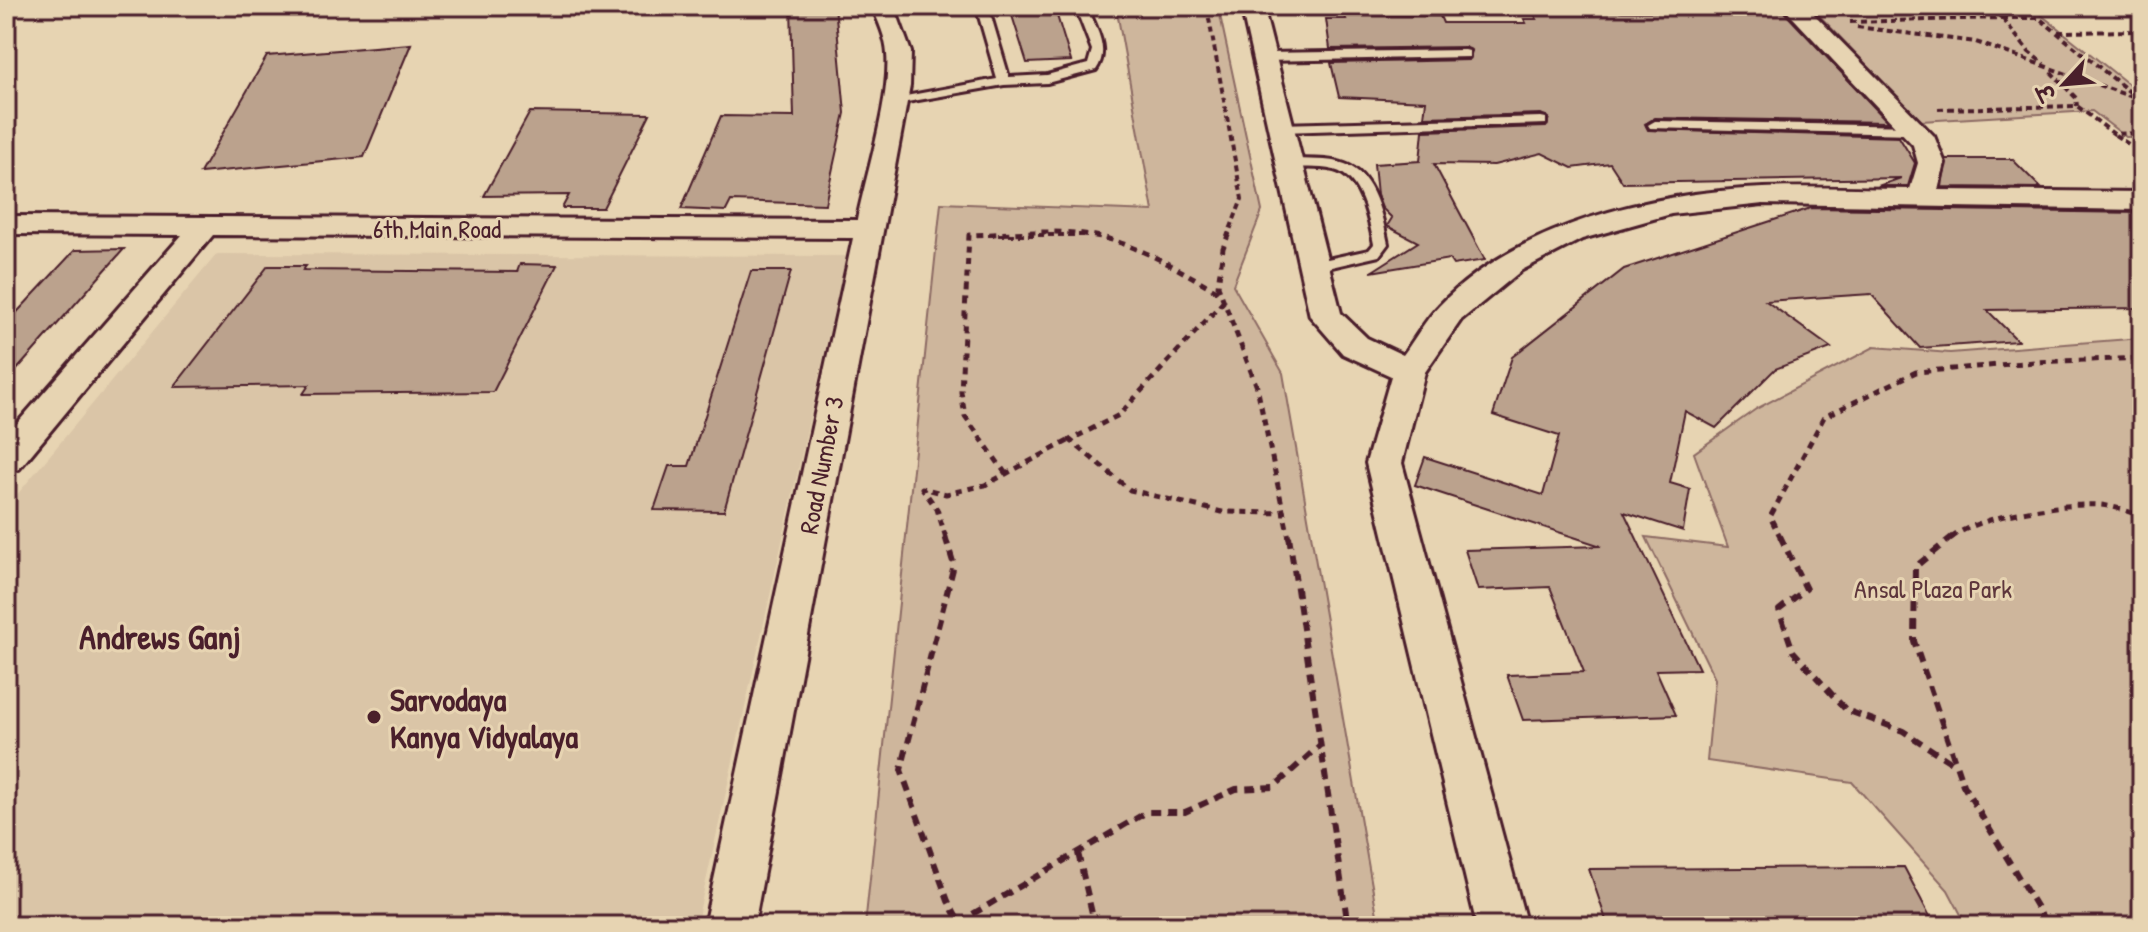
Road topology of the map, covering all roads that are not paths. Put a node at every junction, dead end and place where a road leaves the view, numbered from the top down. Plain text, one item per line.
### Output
1 (883, 6) edge
2 (982, 6) edge
3 (1081, 6) edge
4 (1252, 6) edge
5 (1302, 6) edge
6 (1573, 6) edge
7 (1793, 8) edge
8 (1465, 54) dead end
9 (1264, 57) junction
10 (1004, 81) junction
11 (895, 102) junction
12 (1541, 121) dead end
13 (1655, 125) dead end
14 (1280, 128) junction
15 (1914, 130) junction
16 (1289, 163) junction
17 (1919, 198) junction
18 (2142, 201) edge
19 (6, 225) edge
20 (204, 227) junction
21 (868, 229) junction
22 (1314, 266) junction
23 (1409, 371) junction
24 (6, 460) edge
25 (729, 926) edge
26 (1502, 926) edge

1 - 11 street, Road Number 3
2 - 10 lane
3 - 10 lane
4 - 5 lane
4 - 9 street
6 - 7 lane
7 - 15 street
8 - 9 lane
9 - 14 street
10 - 11 lane
11 - 21 street, Road Number 3
12 - 14 lane
13 - 15 lane
14 - 16 street
15 - 17 street
16 - 22 street
16 - 22 lane
17 - 18 street
17 - 23 street
19 - 20 street, 6th Main Road
20 - 21 street, 6th Main Road
20 - 24 street
21 - 25 street, Road Number 3
22 - 23 street
23 - 26 street

